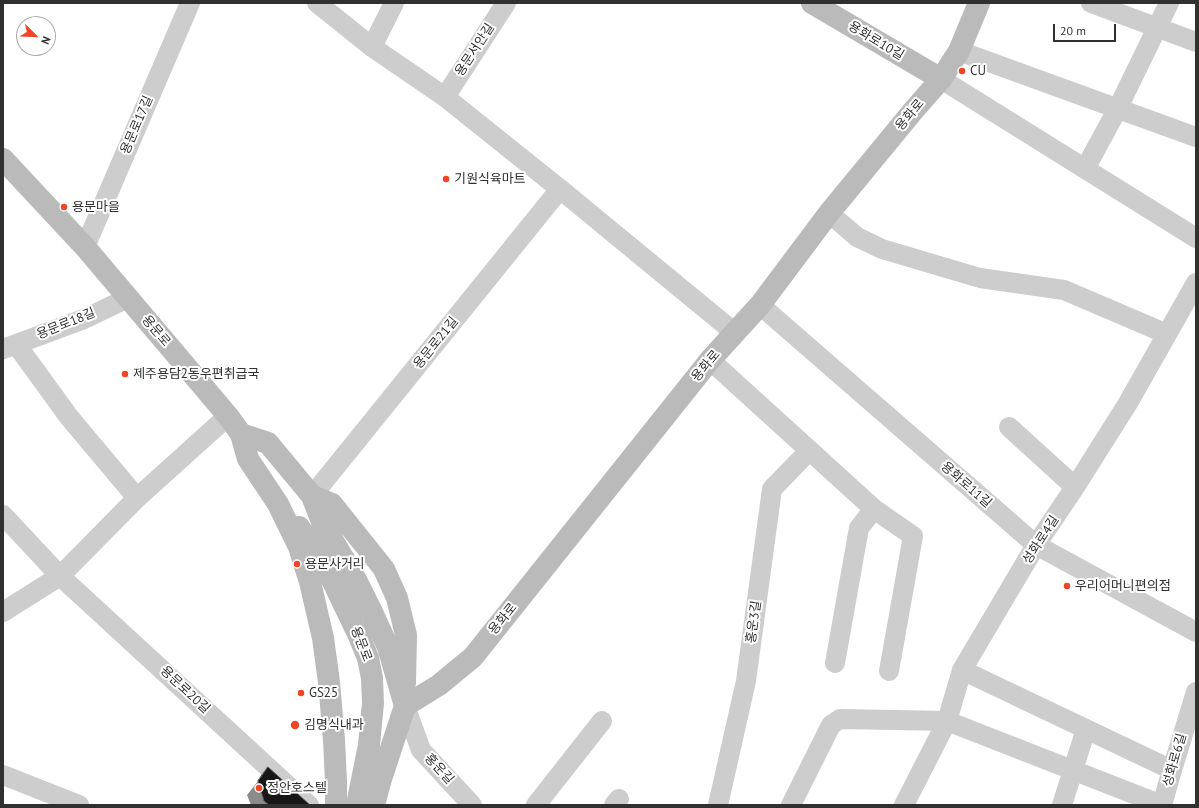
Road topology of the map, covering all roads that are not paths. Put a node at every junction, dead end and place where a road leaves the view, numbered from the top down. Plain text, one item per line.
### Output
1 (190, 3) edge
2 (317, 3) edge
3 (394, 3) edge
4 (506, 3) edge
5 (812, 3) edge
6 (979, 3) edge
7 (1091, 3) edge
8 (1169, 3) edge
9 (1157, 28) junction
10 (1196, 42) edge
11 (372, 47) junction
12 (959, 51) junction
13 (941, 79) junction
14 (445, 97) junction
15 (1118, 108) junction
16 (1196, 137) edge
17 (3, 159) edge
18 (1085, 169) junction
19 (560, 189) junction
20 (829, 213) junction
21 (1196, 238) edge
22 (85, 247) junction
23 (1196, 283) edge
24 (128, 298) junction
25 (760, 305) junction
26 (735, 333) junction
27 (1167, 334) junction
28 (10, 346) edge
29 (710, 360) junction
30 (228, 416) junction
31 (1009, 427) dead end
32 (241, 434) junction
33 (809, 451) junction
34 (1075, 487) junction
35 (312, 496) junction
36 (136, 498) junction
37 (278, 504) junction
38 (874, 509) junction
39 (3, 515) edge
40 (1036, 545) junction
41 (60, 576) junction
42 (359, 586) junction
43 (347, 610) junction
44 (3, 612) edge
45 (1196, 632) edge
46 (835, 663) dead end
47 (962, 670) junction
48 (889, 671) dead end
49 (1196, 692) edge
50 (405, 706) junction
51 (602, 721) dead end
52 (947, 721) junction
53 (1086, 729) junction
54 (1074, 770) junction
55 (1172, 770) junction
56 (3, 775) edge
57 (79, 805) edge
58 (309, 805) edge
59 (336, 805) edge
60 (357, 805) edge
61 (374, 805) edge
62 (472, 805) edge
63 (536, 805) edge
64 (718, 805) edge
65 (791, 805) edge
66 (904, 805) edge
67 (1062, 805) edge
68 (1162, 805) edge

1 - 22 street, 용문로17길
2 - 11 street
3 - 11 street
4 - 14 street, 용문서안길
5 - 13 main road, 용화로10길
6 - 12 main road, 용화로
7 - 9 street
8 - 9 street
9 - 10 street
9 - 15 street
11 - 14 street
12 - 13 main road, 용화로
12 - 15 street
13 - 18 street
13 - 20 main road, 용화로
14 - 19 street
15 - 16 street
15 - 18 street
17 - 22 main road, 용문로
18 - 21 street
19 - 26 street
19 - 35 street, 용문로21길
20 - 25 main road, 용화로
20 - 27 street
22 - 24 main road, 용문로
23 - 27 street, 성화로4길
24 - 28 street, 용문로18길
24 - 30 main road, 용문로
25 - 26 main road, 용화로
25 - 40 street, 용화로11길
26 - 29 main road, 용화로
27 - 34 street, 성화로4길
28 - 36 street
29 - 33 street
29 - 50 main road, 용화로
30 - 32 main road, 용문로
30 - 36 street
31 - 34 street
32 - 35 main road, 용문로
32 - 37 main road
33 - 38 street
33 - 64 street, 홍운3길
34 - 40 street, 성화로4길
35 - 42 main road, 용문로
35 - 50 main road, 용문로
36 - 41 street
37 - 43 main road, 용문로
37 - 59 main road
38 - 46 street
38 - 48 street
39 - 41 street, 용문로20길
40 - 45 street, 용화로11길
40 - 47 street, 성화로4길
41 - 44 street
41 - 58 street, 용문로20길
42 - 43 main road
42 - 50 main road, 용문로
43 - 60 main road, 용문로
47 - 52 street, 성화로4길
47 - 53 street
49 - 55 street, 성화로6길
50 - 61 main road, 용문로
50 - 62 street, 홍운길
51 - 63 street
52 - 54 street
52 - 65 street
52 - 66 street, 성화로4길
53 - 54 street
53 - 55 street
54 - 67 street
54 - 68 street
55 - 68 street, 성화로6길
56 - 57 street

